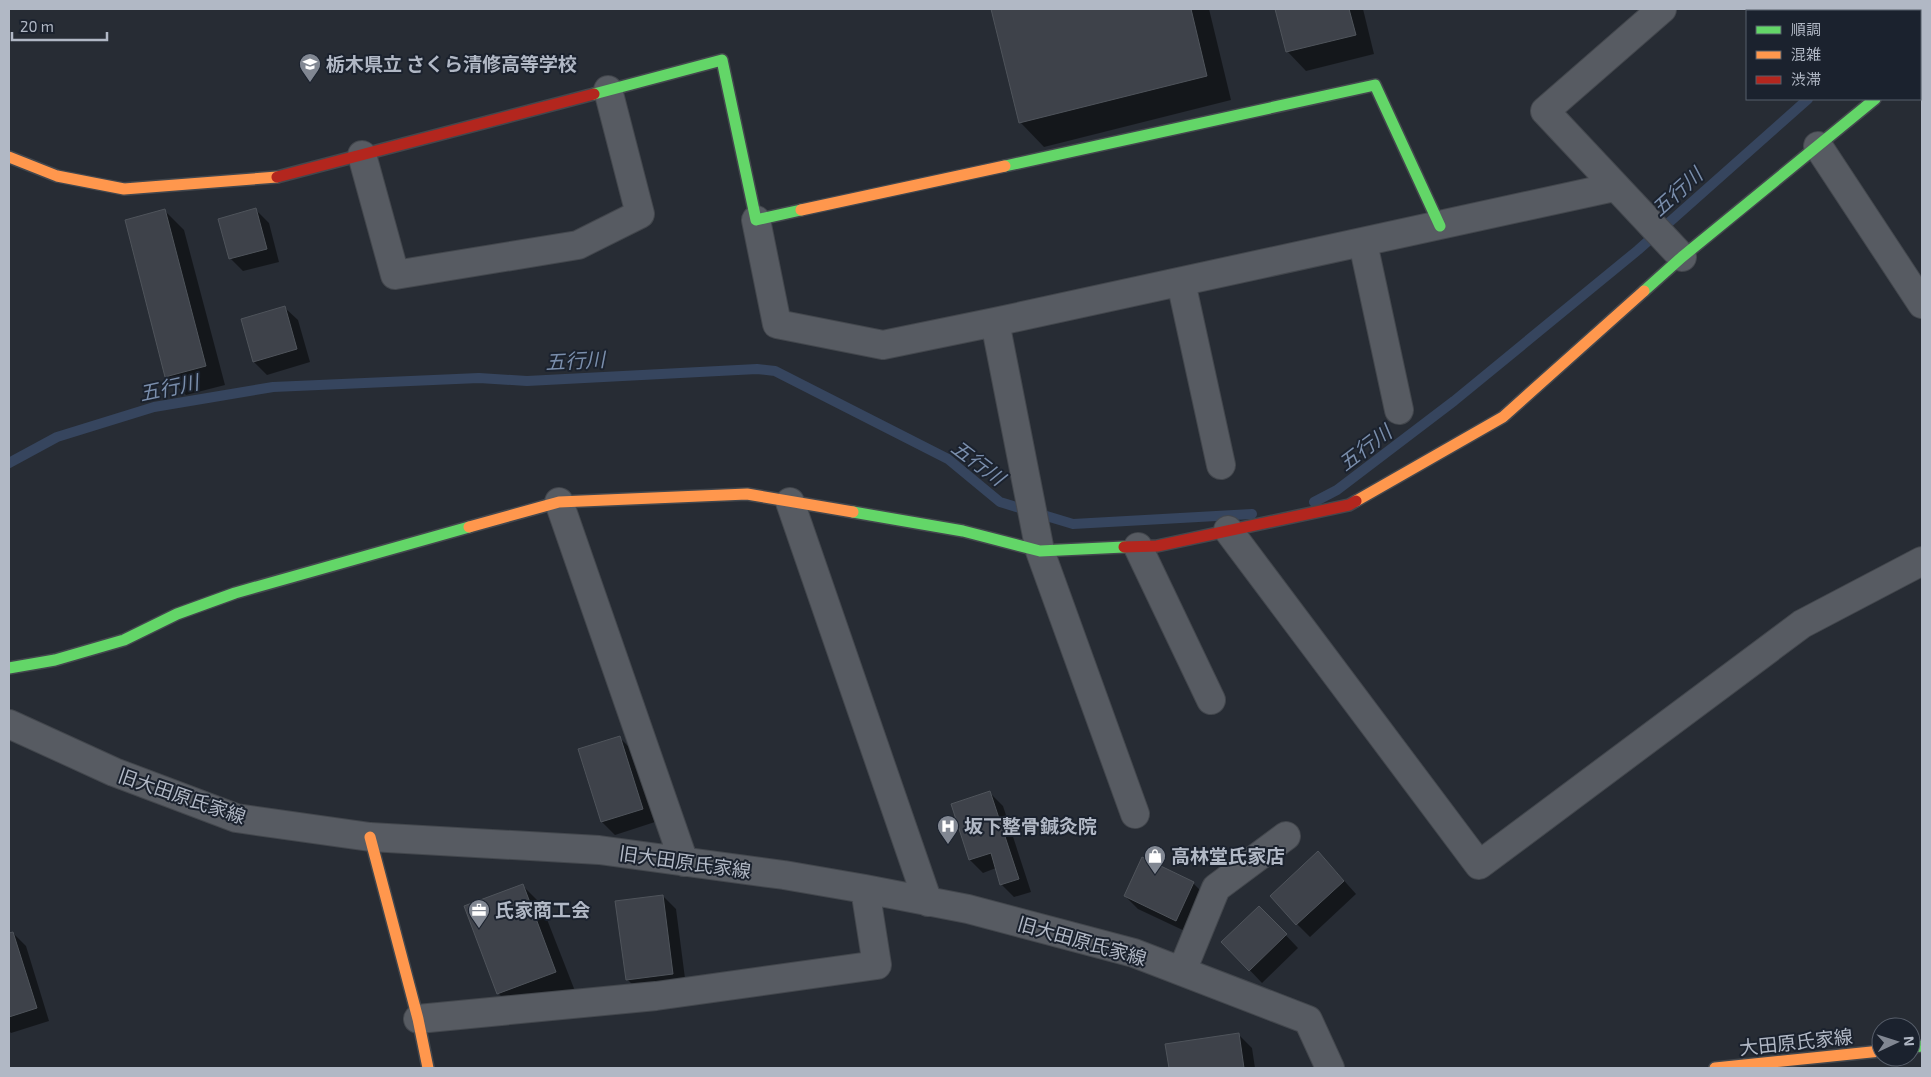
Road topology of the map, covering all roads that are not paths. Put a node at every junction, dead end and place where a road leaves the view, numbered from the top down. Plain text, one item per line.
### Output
1 (1662, 9) edge
2 (608, 90) junction
3 (1874, 100) edge
4 (1818, 146) junction
5 (362, 155) junction
6 (9, 157) edge
7 (1614, 188) junction
8 (756, 220) junction
9 (1440, 226) junction
10 (1363, 243) junction
11 (1682, 257) junction
12 (1181, 282) junction
13 (1922, 304) edge
14 (995, 322) junction
15 (1399, 410) dead end
16 (1221, 465) dead end
17 (559, 502) junction
18 (790, 502) junction
19 (1228, 530) junction
20 (1138, 547) junction
21 (1040, 551) junction
22 (1922, 561) edge
23 (9, 668) edge
24 (1211, 700) dead end
25 (9, 724) edge
26 (1135, 814) dead end
27 (1286, 836) dead end
28 (370, 837) junction
29 (684, 862) junction
30 (865, 889) junction
31 (928, 902) junction
32 (1182, 971) junction
33 (418, 1019) junction
34 (1871, 1052) edge
35 (1788, 1064) edge
36 (428, 1068) edge
37 (1330, 1068) edge
38 (1715, 1068) edge

1 - 7 street
2 - 5 street
2 - 5 street
2 - 8 street
3 - 4 street
4 - 11 street
4 - 13 street
5 - 6 street
7 - 9 street
7 - 11 street
8 - 9 street
8 - 14 street
9 - 10 street
10 - 12 street
10 - 15 street
11 - 19 street
12 - 14 street
12 - 16 street
14 - 21 street
17 - 18 street
17 - 23 street
17 - 29 street
18 - 21 street
18 - 31 street
19 - 20 street
19 - 22 street
20 - 21 street
20 - 24 street
21 - 26 street
25 - 28 street, 旧大田原氏家線
27 - 32 street
28 - 29 street, 旧大田原氏家線
28 - 33 street
29 - 30 street, 旧大田原氏家線
30 - 31 street, 旧大田原氏家線
30 - 33 street
31 - 32 street, 旧大田原氏家線
32 - 37 street, 旧大田原氏家線
33 - 36 street
34 - 35 street, 大田原氏家線
35 - 38 street, 大田原氏家線

